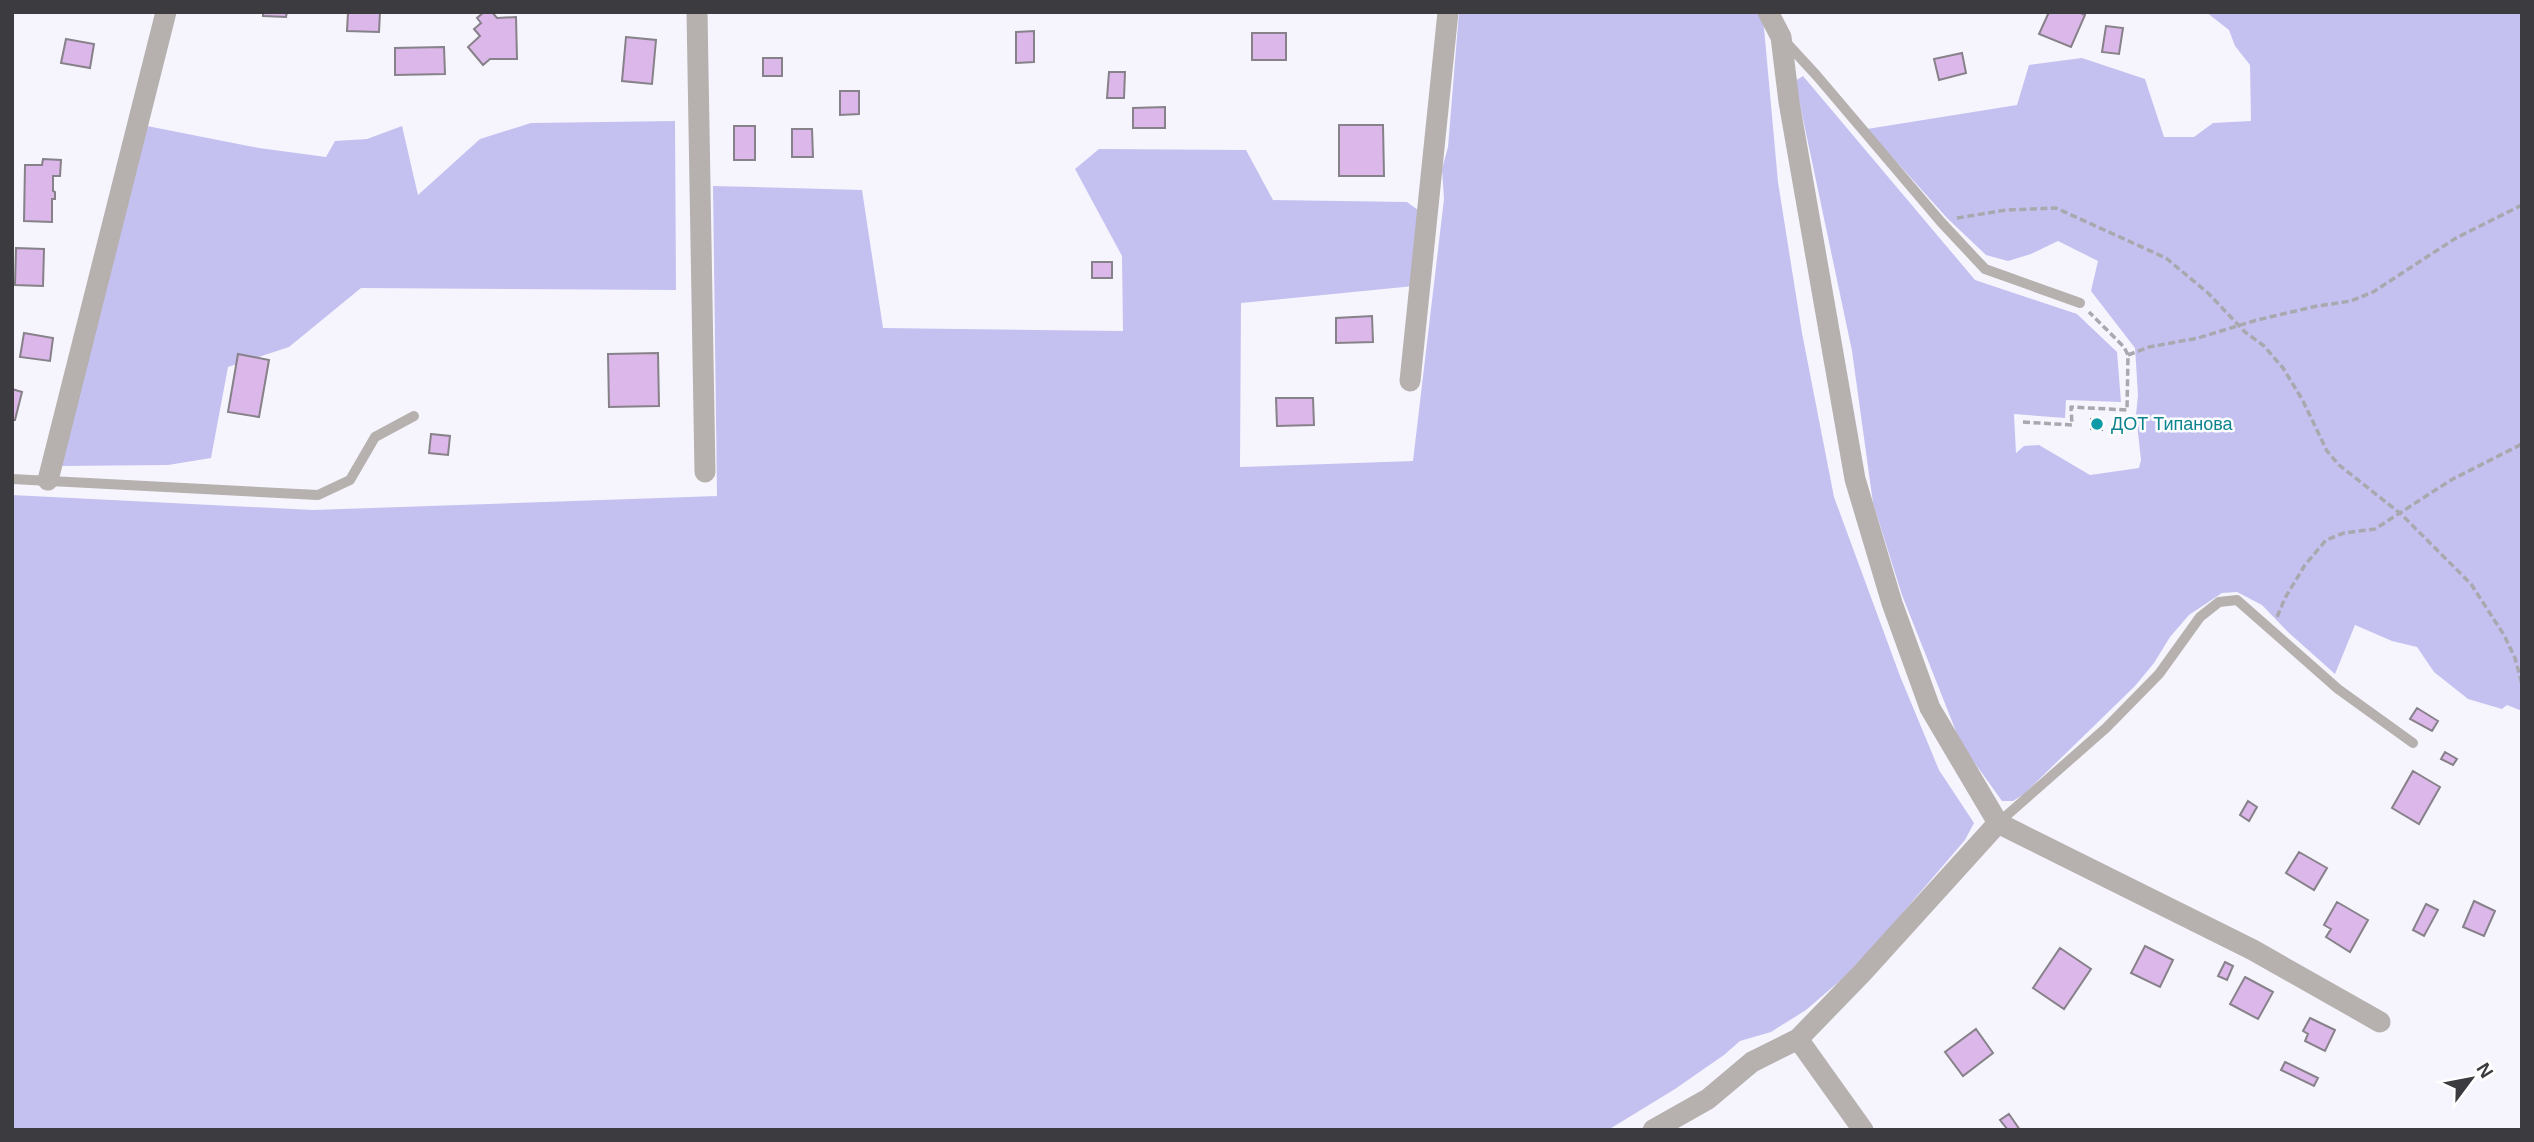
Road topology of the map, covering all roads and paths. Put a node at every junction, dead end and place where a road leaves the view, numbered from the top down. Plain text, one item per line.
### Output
1 (166, 12) edge
2 (697, 12) edge
3 (1448, 12) edge
4 (1768, 12) edge
5 (1781, 37) junction
6 (2522, 205) edge
7 (1941, 222) junction
8 (2080, 303) joint
9 (2239, 326) junction
10 (2128, 355) junction
11 (1410, 381) dead end
12 (414, 416) dead end
13 (2023, 422) dead end
14 (2522, 444) edge
15 (705, 472) dead end
16 (12, 479) edge
17 (48, 480) junction
18 (2401, 514) junction
19 (2273, 629) junction
20 (2522, 684) edge
21 (2413, 743) dead end
22 (1998, 823) junction
23 (2380, 1022) dead end
24 (1798, 1039) junction
25 (1653, 1130) edge
26 (1863, 1130) edge

1 - 17 street
2 - 15 street
3 - 11 street
4 - 5 street
5 - 7 lane
5 - 22 street
6 - 9 path
7 - 8 lane
7 - 9 path
8 - 10 path
9 - 10 path
9 - 18 path
10 - 13 path
12 - 17 lane
14 - 18 path
16 - 17 lane
18 - 19 path
18 - 20 path
19 - 21 lane
19 - 22 lane
22 - 23 street
22 - 24 street
24 - 25 street
24 - 26 street

